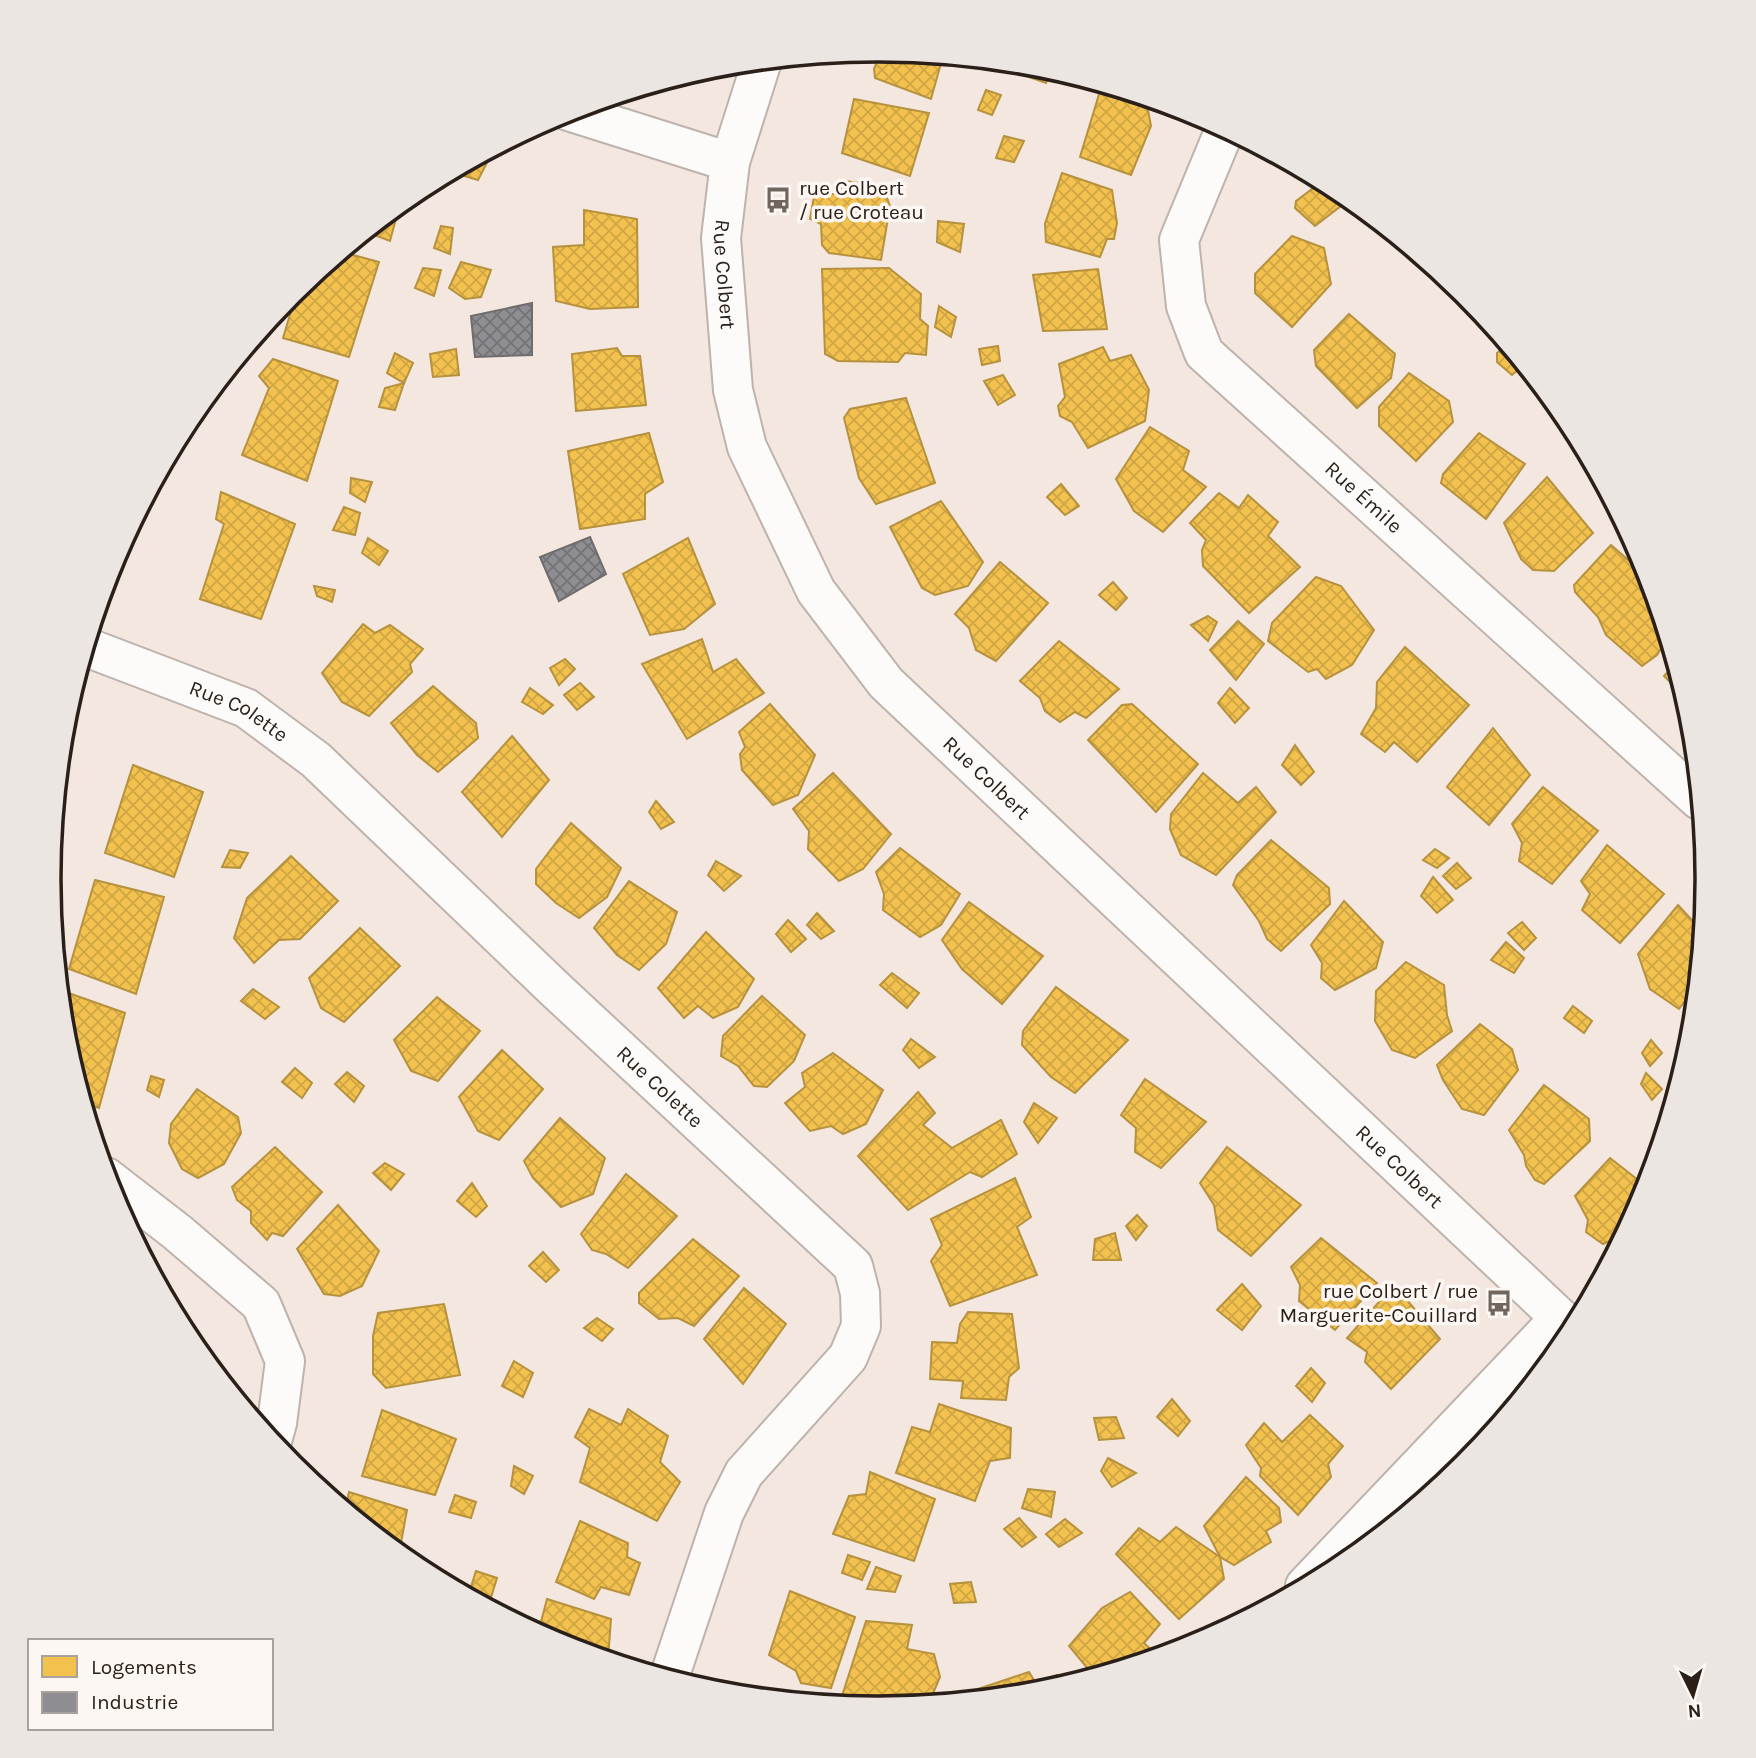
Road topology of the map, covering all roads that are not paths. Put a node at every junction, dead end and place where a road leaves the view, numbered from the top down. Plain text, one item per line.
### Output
1 (759, 71) edge
2 (586, 117) edge
3 (1221, 138) edge
4 (730, 162) junction
5 (94, 650) edge
6 (1690, 792) edge
7 (122, 1189) edge
8 (1564, 1322) edge
9 (1557, 1333) edge
10 (275, 1430) edge
11 (1335, 1556) edge
12 (672, 1669) edge

1 - 4 street, Rue Colbert
2 - 4 street
3 - 6 street, Rue Émile
4 - 8 street, Rue Colbert
5 - 12 street, Rue Colette
7 - 10 street
9 - 11 street

